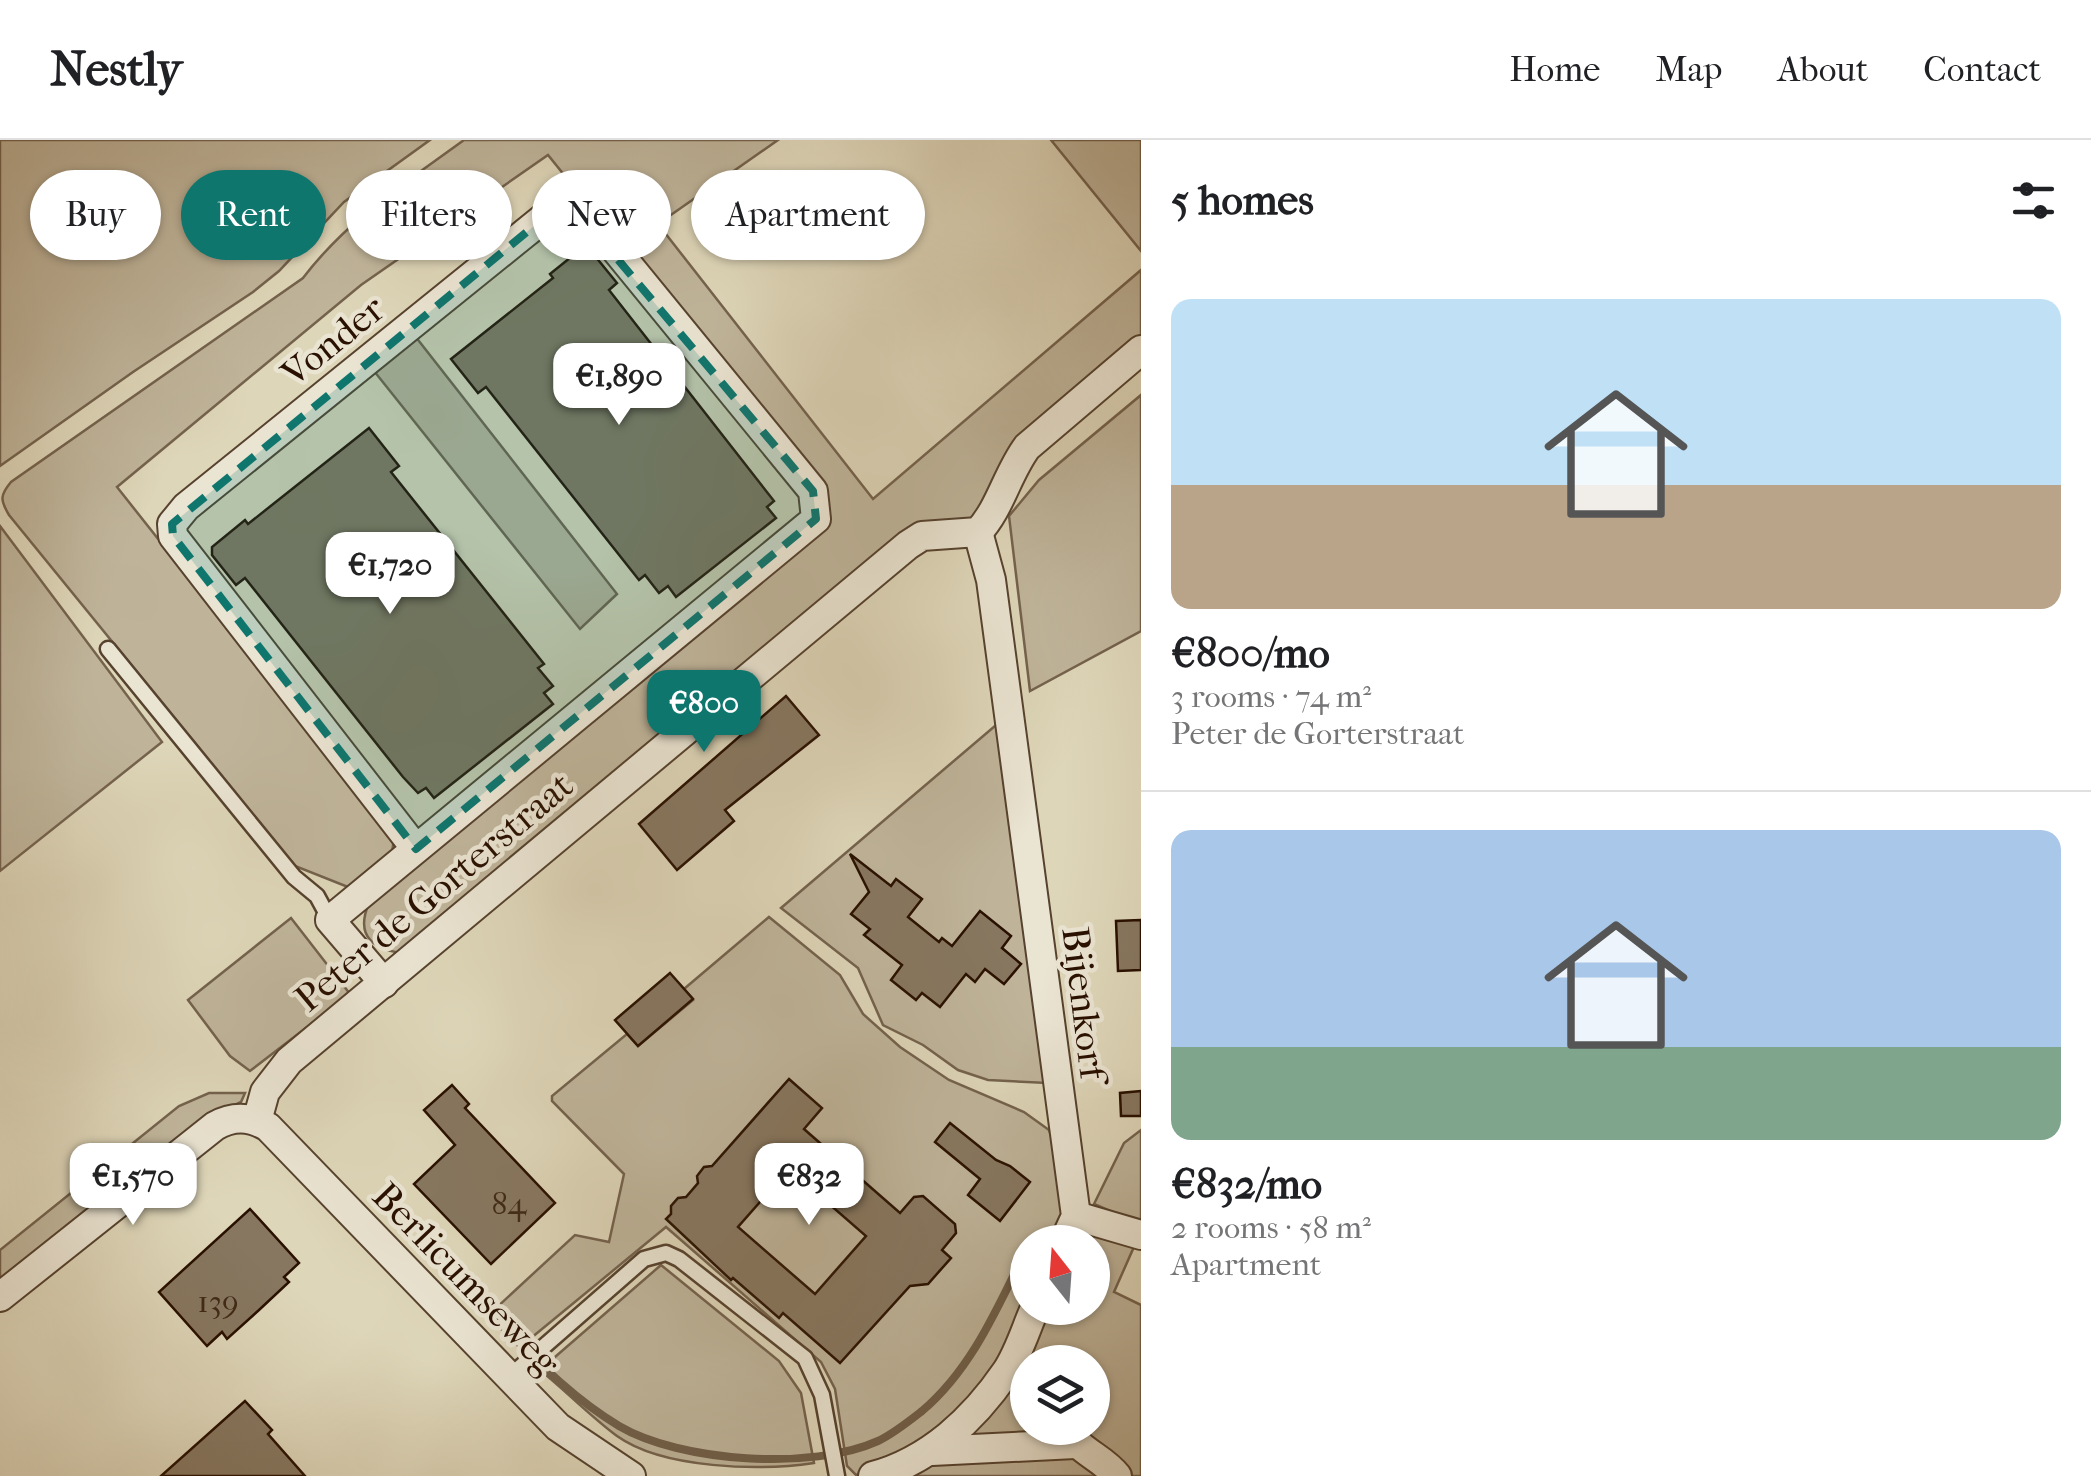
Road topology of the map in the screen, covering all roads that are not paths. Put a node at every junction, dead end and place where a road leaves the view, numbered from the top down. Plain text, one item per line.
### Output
1 (1141, 350) edge
2 (978, 532) junction
3 (108, 650) dead end
4 (416, 849) junction
5 (330, 920) junction
6 (384, 983) junction
7 (257, 1120) junction
8 (1076, 1216) junction
9 (1072, 1225) edge
10 (1141, 1235) edge
11 (0, 1297) edge
12 (514, 1372) junction
13 (1010, 1383) edge
14 (1010, 1443) edge
15 (1082, 1445) edge
16 (932, 1451) junction
17 (836, 1473) edge
18 (632, 1476) edge
19 (873, 1476) edge
20 (1117, 1476) edge

1 - 2 street
2 - 6 street, Peter de Gorterstraat
2 - 8 street, Bijenkorf
3 - 5 lane
4 - 4 street, Vonder
4 - 5 street, Vonder
5 - 6 street
6 - 7 street, Peter de Gorterstraat
7 - 11 street
7 - 12 street, Berlicumseweg
8 - 9 street
8 - 10 street
12 - 17 lane
12 - 18 street, Berlicumseweg
13 - 16 street
14 - 16 street
15 - 20 street
16 - 19 street

